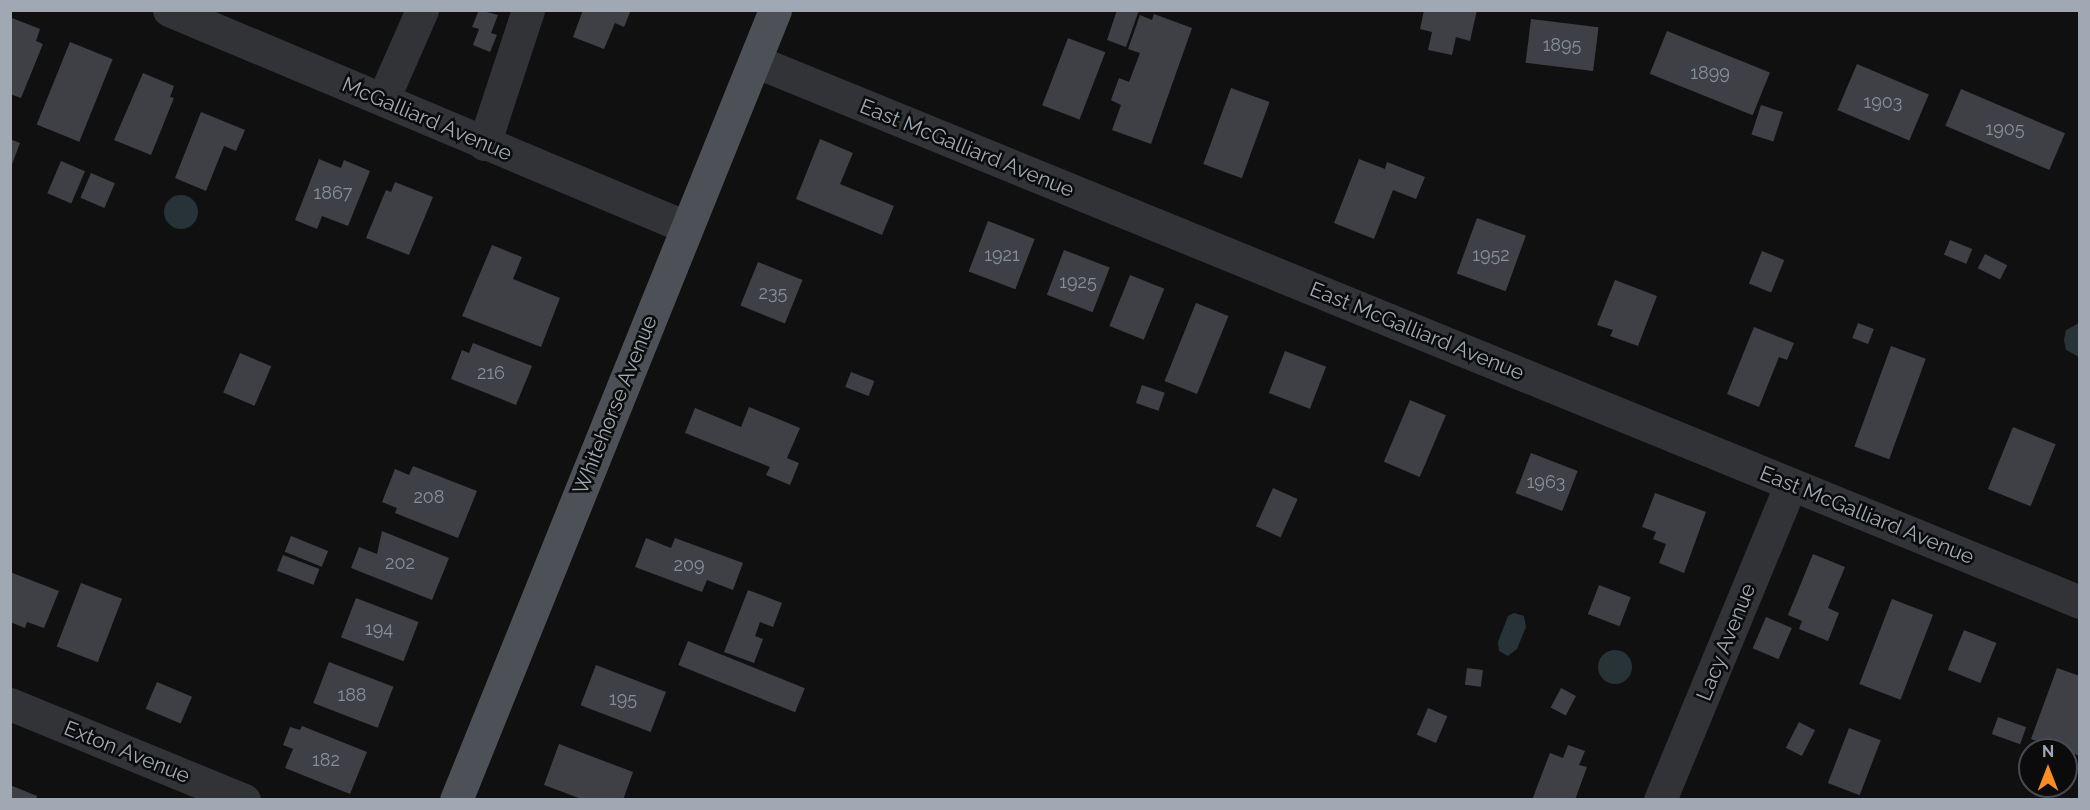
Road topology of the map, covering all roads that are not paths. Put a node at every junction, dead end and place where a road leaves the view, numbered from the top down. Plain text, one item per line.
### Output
1 (169, 10) edge
2 (422, 10) edge
3 (528, 10) edge
4 (776, 10) edge
5 (755, 60) junction
6 (383, 99) junction
7 (484, 144) junction
8 (686, 227) junction
9 (1791, 483) junction
10 (2079, 602) edge
11 (10, 704) edge
12 (234, 798) edge
13 (456, 800) edge
14 (1660, 800) edge

1 - 6 street, McGalliard Avenue
2 - 6 street
3 - 7 street
4 - 5 main road, Whitehorse Avenue
5 - 8 main road, Whitehorse Avenue
5 - 9 street, East McGalliard Avenue
6 - 7 street, McGalliard Avenue
7 - 8 street, McGalliard Avenue
8 - 13 main road, Whitehorse Avenue
9 - 10 street, East McGalliard Avenue
9 - 14 street, Lacy Avenue
11 - 12 street, Exton Avenue

